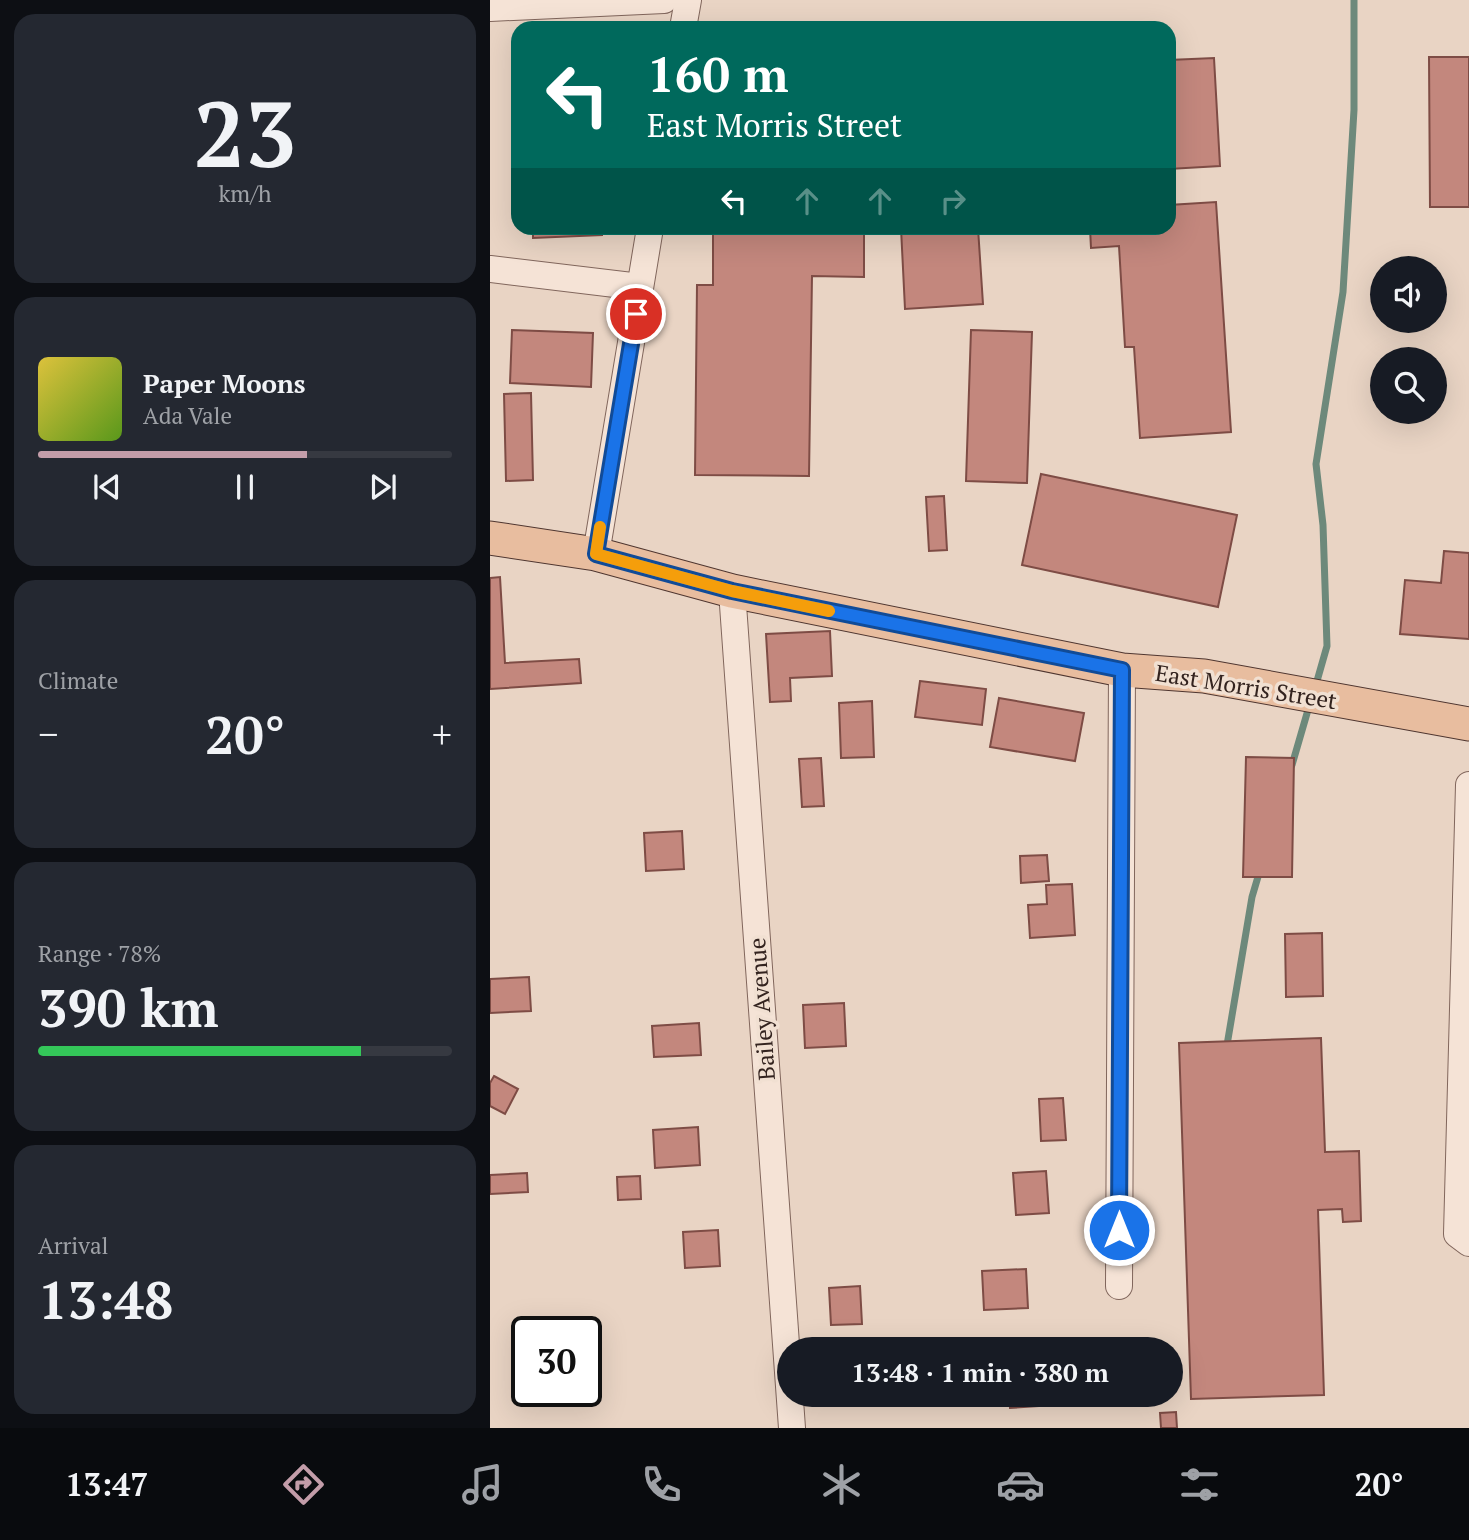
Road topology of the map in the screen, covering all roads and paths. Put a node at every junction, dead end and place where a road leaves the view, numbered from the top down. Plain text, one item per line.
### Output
1 (664, 0) edge
2 (688, 0) edge
3 (490, 8) edge
4 (684, 21) edge
5 (649, 235) edge
6 (490, 269) edge
7 (640, 287) junction
8 (490, 538) edge
9 (596, 554) junction
10 (732, 591) junction
11 (1122, 670) junction
12 (1469, 724) edge
13 (1469, 785) edge
14 (1469, 1243) edge
15 (1119, 1286) dead end
16 (792, 1428) edge

1 - 3 street
2 - 4 street
5 - 7 street
6 - 7 street
7 - 9 street
8 - 9 main road, East Morris Street
9 - 10 main road, East Morris Street
10 - 11 main road, East Morris Street
10 - 16 street, Bailey Avenue
11 - 12 main road, East Morris Street
11 - 15 street
13 - 14 street

